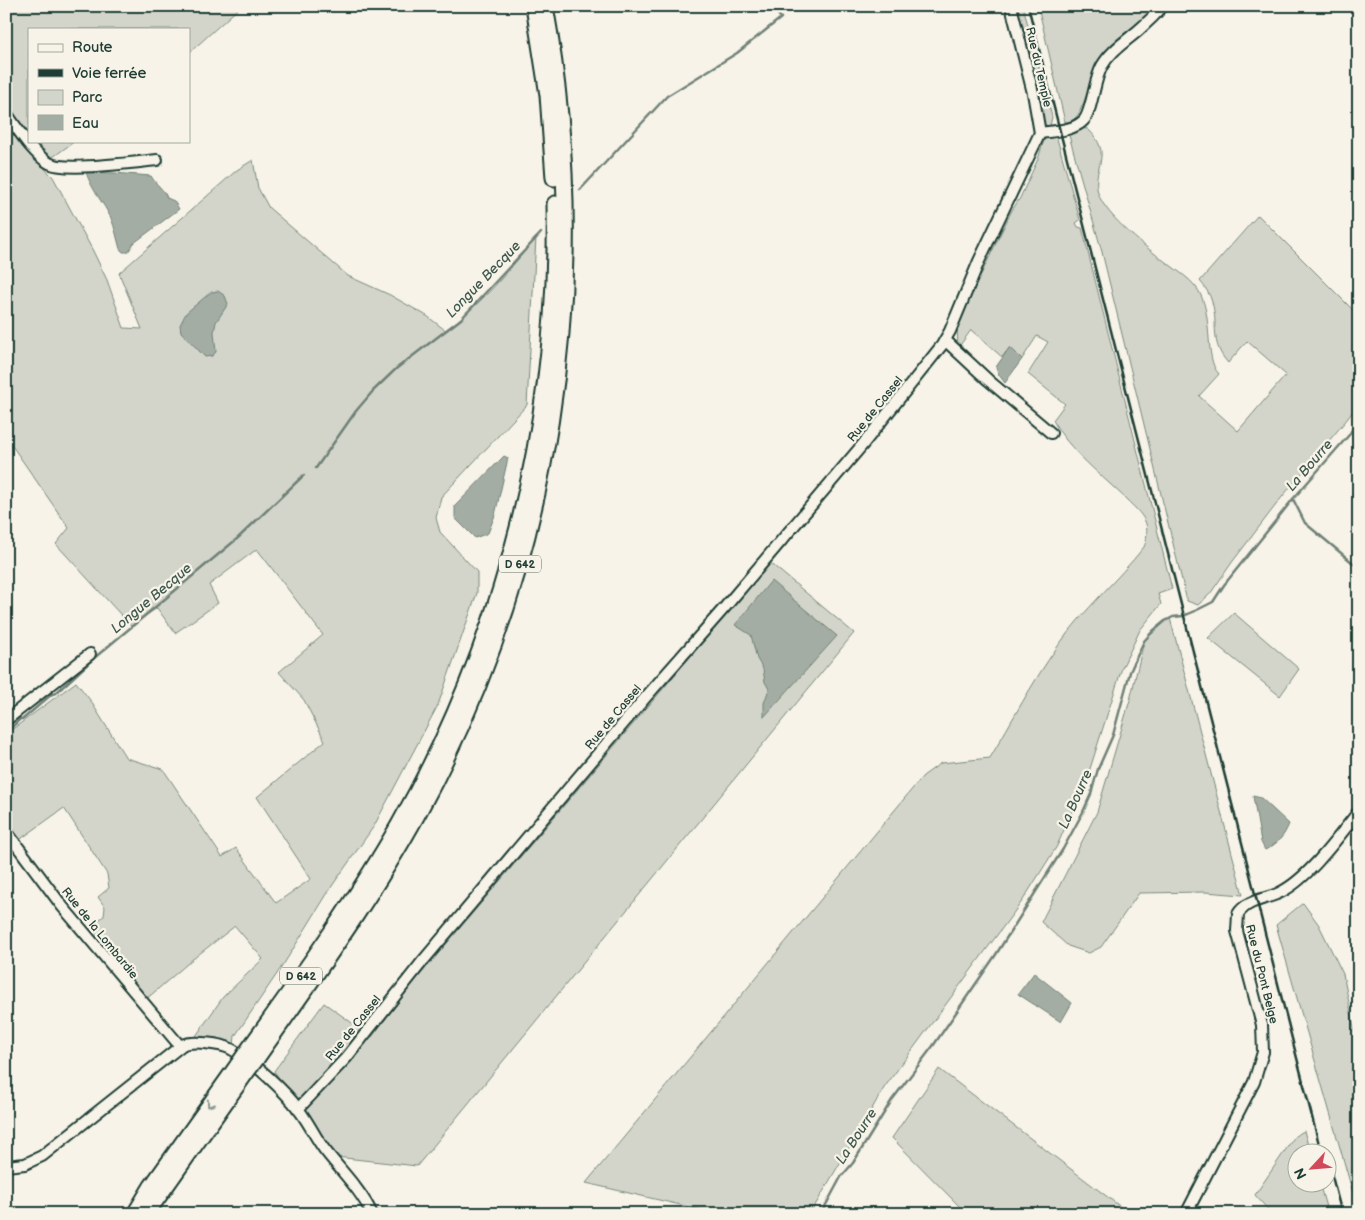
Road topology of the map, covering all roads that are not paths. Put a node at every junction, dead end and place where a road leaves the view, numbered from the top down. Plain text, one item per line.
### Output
1 (534, 6) edge
2 (545, 6) edge
3 (1011, 6) edge
4 (1163, 6) edge
5 (6, 113) edge
6 (1040, 133) junction
7 (157, 160) dead end
8 (945, 340) junction
9 (1051, 433) dead end
10 (90, 654) dead end
11 (6, 720) edge
12 (1359, 812) edge
13 (6, 831) edge
14 (180, 1046) junction
15 (247, 1062) junction
16 (298, 1109) junction
17 (6, 1166) edge
18 (134, 1214) edge
19 (146, 1214) edge
20 (372, 1214) edge
21 (1186, 1214) edge

1 - 15 highway, D 642
2 - 15 highway, D 642
3 - 6 street, Rue du Temple
4 - 6 street
5 - 7 street
6 - 8 street, Rue de Cassel
8 - 9 street
8 - 16 street, Rue de Cassel
10 - 11 street
12 - 21 street, Rue du Pont Belge
13 - 14 street, Rue de la Lombardie
14 - 16 street
14 - 17 street
15 -> 18 highway, D 642
15 - 19 highway, D 642
16 - 20 street

